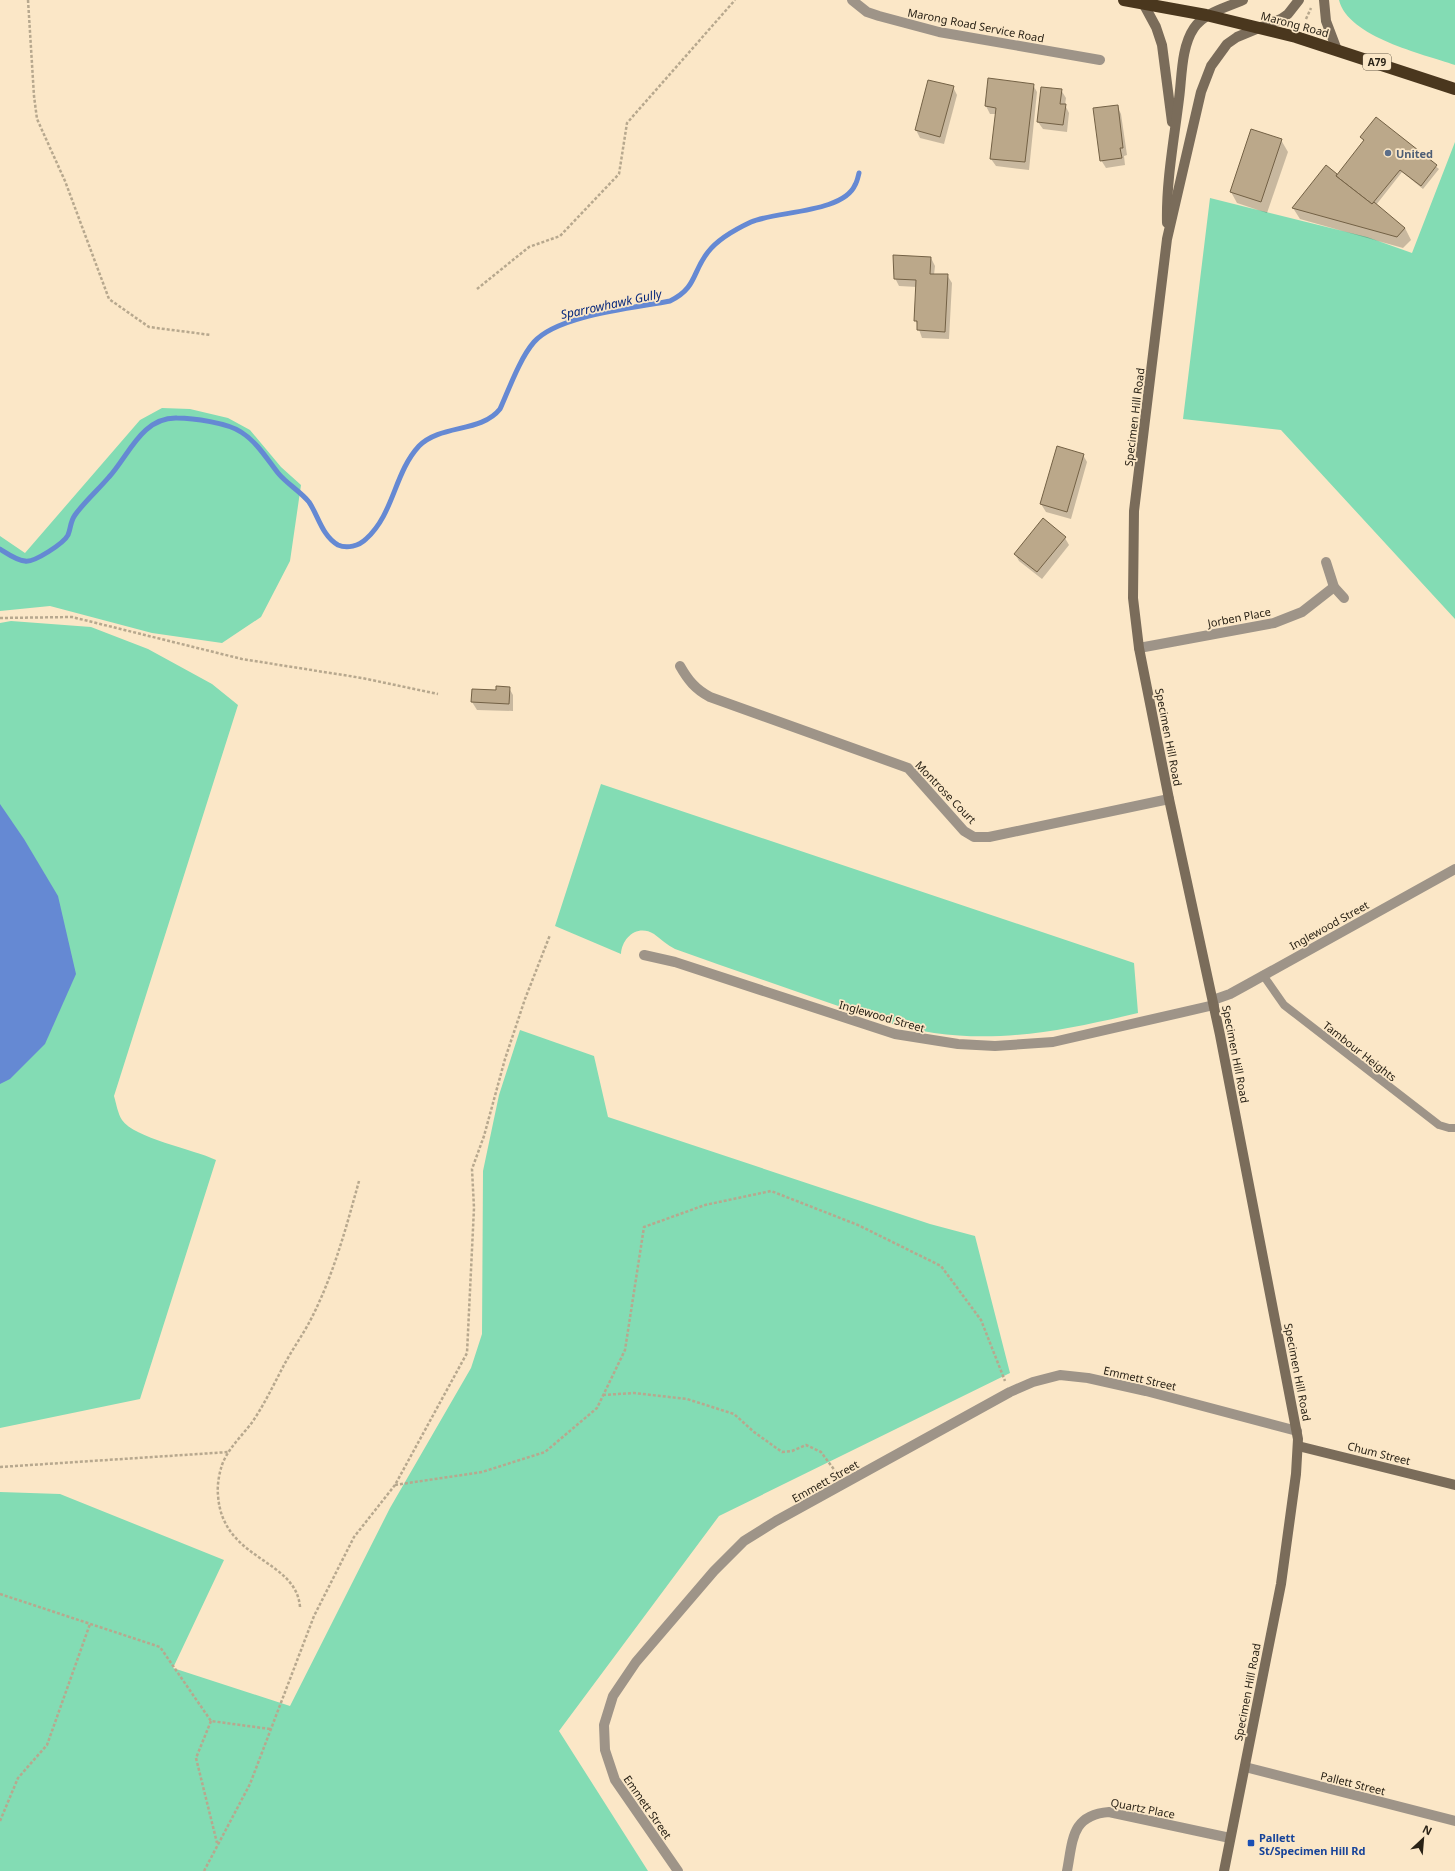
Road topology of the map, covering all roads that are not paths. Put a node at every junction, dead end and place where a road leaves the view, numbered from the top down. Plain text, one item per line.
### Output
1 (852, 0) edge
2 (1124, 0) edge
3 (1243, 0) edge
4 (1299, 0) edge
5 (1324, 0) edge
6 (1143, 3) junction
7 (1206, 15) junction
8 (1257, 27) junction
9 (1337, 50) junction
10 (1100, 60) dead end
11 (1455, 89) edge
12 (1174, 138) junction
13 (1167, 239) junction
14 (1326, 562) dead end
15 (1334, 587) junction
16 (1344, 598) dead end
17 (1139, 648) junction
18 (680, 666) dead end
19 (1169, 798) junction
20 (1455, 869) edge
21 (644, 955) dead end
22 (1263, 975) junction
23 (1213, 1002) junction
24 (1455, 1128) edge
25 (1297, 1431) junction
26 (1298, 1446) junction
27 (1455, 1485) edge
28 (1245, 1768) junction
29 (1455, 1821) edge
30 (1230, 1838) junction
31 (678, 1871) edge
32 (1067, 1871) edge
33 (1224, 1871) edge

1 - 10 street, Marong Road Service Road
2 - 6 highway, Marong Road / A79
3 - 7 main road
4 - 8 main road, Specimen Hill Road
5 - 9 main road
6 - 7 highway, Marong Road / A79
6 - 12 main road
7 - 8 highway, Marong Road / A79
7 - 12 main road, Specimen Hill Road
8 - 9 highway, Marong Road / A79
8 - 13 main road, Specimen Hill Road
9 - 11 highway, Marong Road / A79
12 - 13 main road, Specimen Hill Road
13 - 17 main road, Specimen Hill Road
14 - 15 street
15 - 16 street
15 - 17 street, Jorben Place
17 - 19 main road, Specimen Hill Road
18 - 19 street, Montrose Court
19 - 23 main road, Specimen Hill Road
20 - 22 street, Inglewood Street
21 - 23 street, Inglewood Street
22 - 23 street, Inglewood Street
22 - 24 lane, Tambour Heights
23 - 25 main road, Specimen Hill Road
25 - 26 main road, Specimen Hill Road
25 - 31 street, Emmett Street
26 - 27 main road, Chum Street
26 - 28 main road, Specimen Hill Road
28 - 29 street, Pallett Street
28 - 30 main road, Specimen Hill Road
30 - 32 street, Quartz Place
30 - 33 main road, Specimen Hill Road

